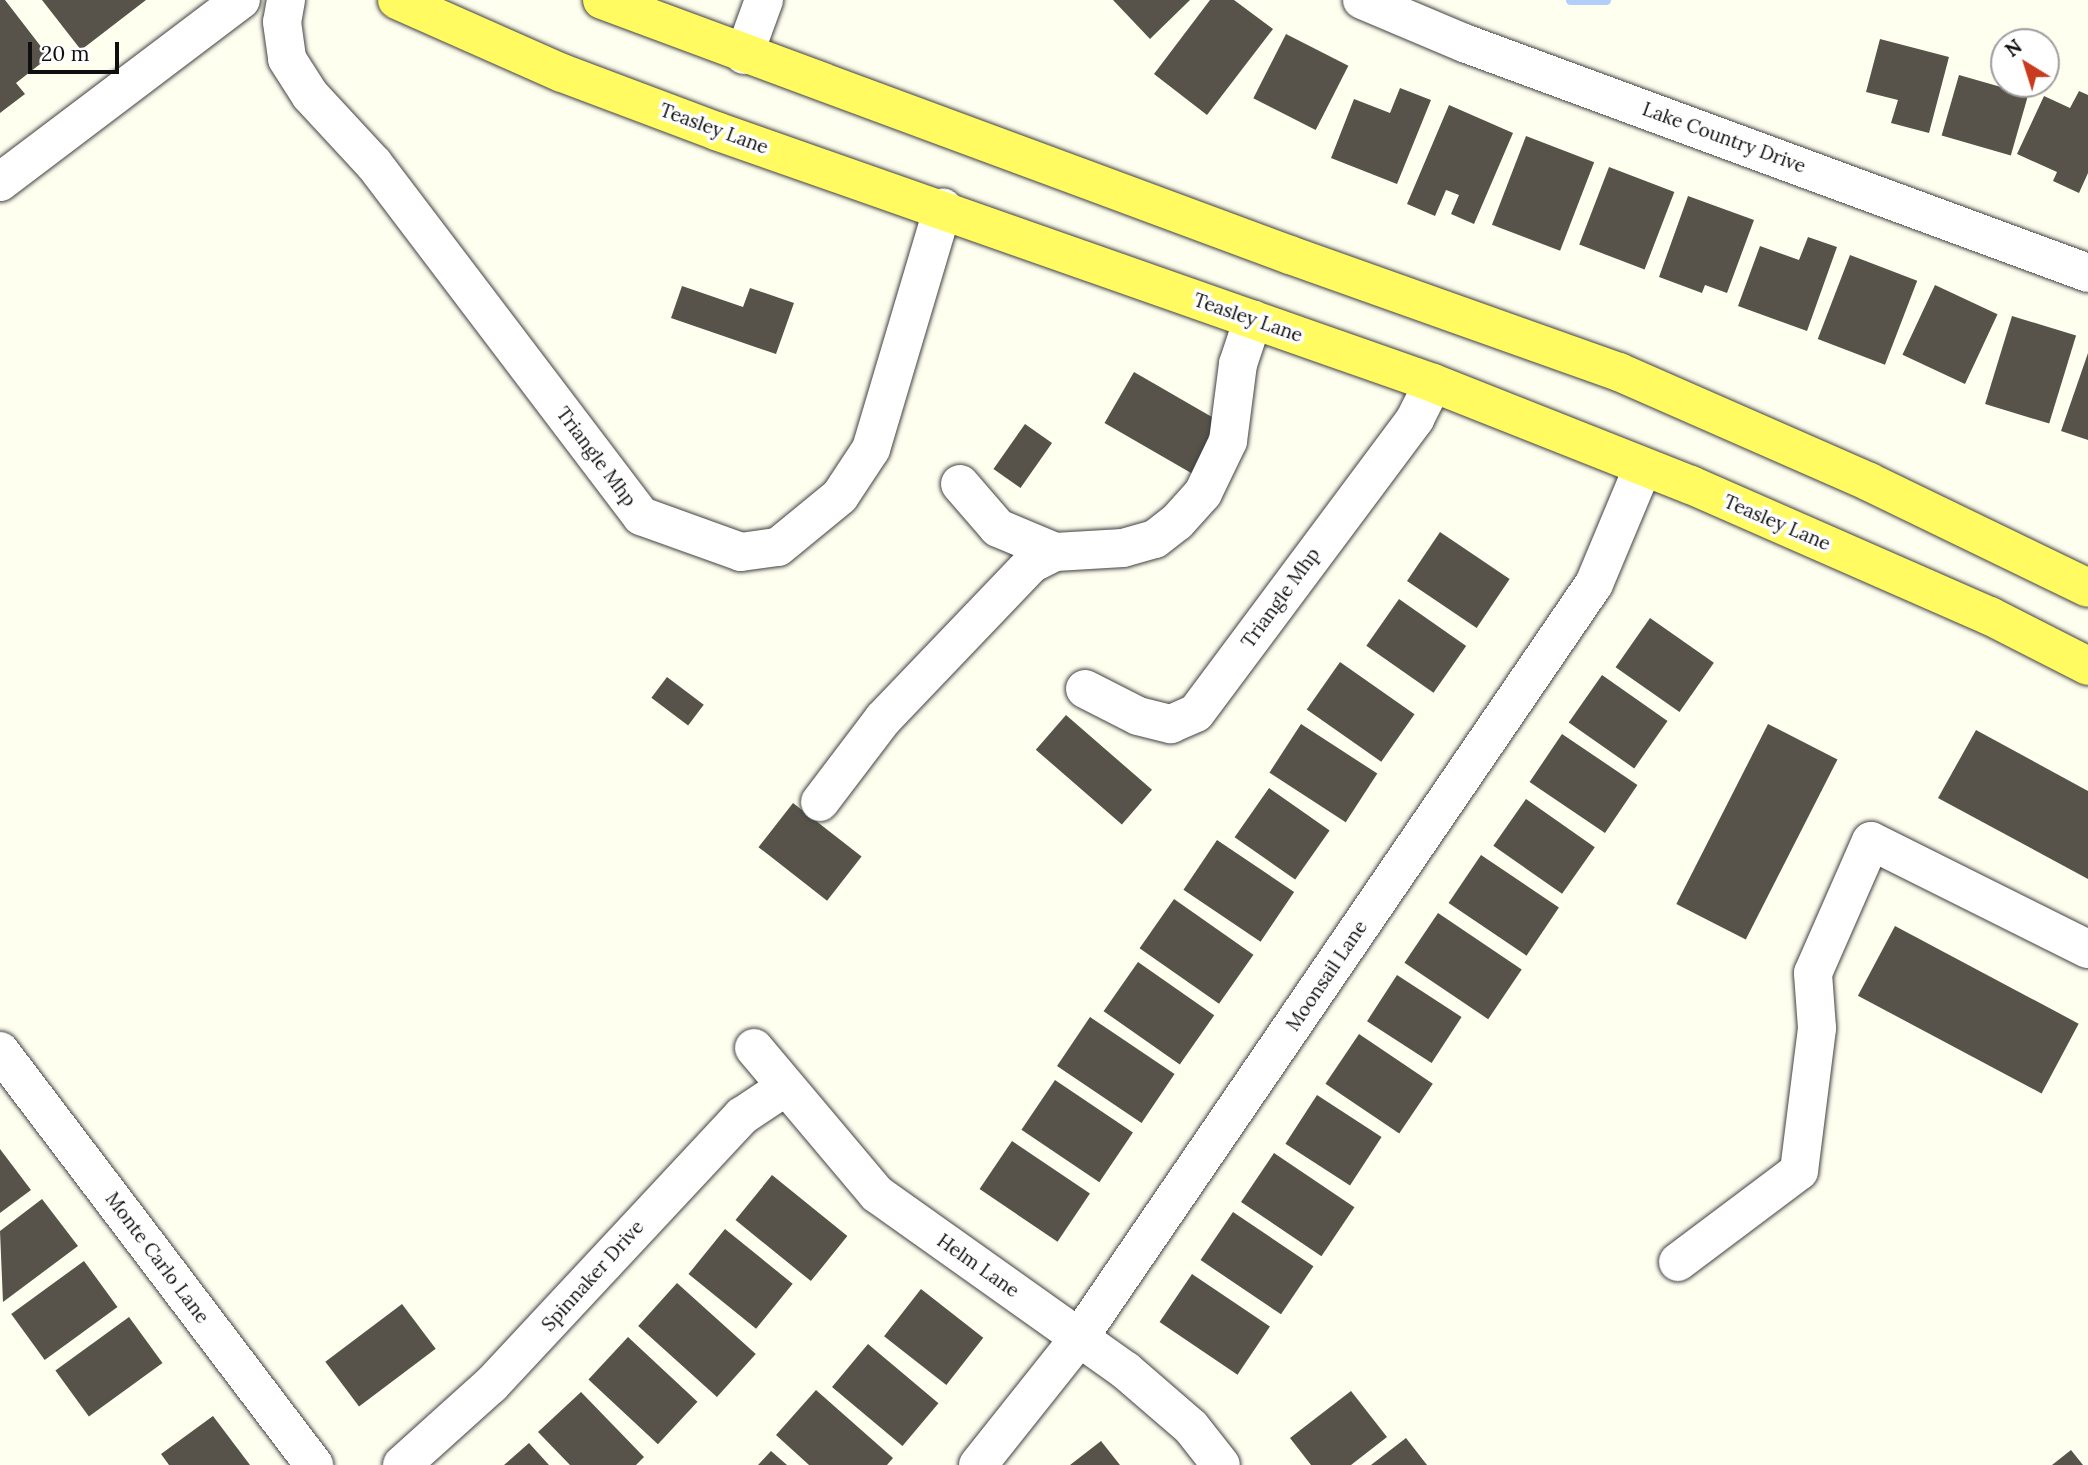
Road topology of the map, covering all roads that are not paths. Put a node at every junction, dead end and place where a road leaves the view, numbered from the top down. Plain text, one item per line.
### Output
1 (241, 0) edge
2 (286, 0) edge
3 (397, 0) edge
4 (602, 0) edge
5 (764, 0) edge
6 (1362, 0) edge
7 (744, 55) junction
8 (0, 182) edge
9 (943, 207) junction
10 (2088, 272) edge
11 (1253, 319) junction
12 (1433, 383) junction
13 (1643, 467) junction
14 (960, 484) dead end
15 (1055, 552) junction
16 (2088, 589) edge
17 (2088, 666) edge
18 (1084, 689) dead end
19 (820, 802) dead end
20 (2088, 949) edge
21 (754, 1048) dead end
22 (0, 1051) edge
23 (783, 1088) junction
24 (1678, 1262) dead end
25 (1079, 1338) junction
26 (314, 1465) edge
27 (402, 1465) edge
28 (978, 1465) edge
29 (1220, 1465) edge

1 - 8 street
2 - 9 street, Triangle Mhp
3 - 9 main road, Teasley Lane
4 - 7 main road
5 - 7 street
6 - 10 street, Lake Country Drive
7 - 16 main road
9 - 11 main road, Teasley Lane
11 - 12 main road, Teasley Lane
11 - 15 street
12 - 13 main road, Teasley Lane
12 - 18 street, Triangle Mhp
13 - 17 main road, Teasley Lane
13 - 25 street, Moonsail Lane
14 - 15 street
15 - 19 street
20 - 24 street
21 - 23 street, Helm Lane
22 - 26 street, Monte Carlo Lane
23 - 25 street, Helm Lane
23 - 27 street, Spinnaker Drive
25 - 28 street, Moonsail Lane
25 - 29 street, Helm Lane

